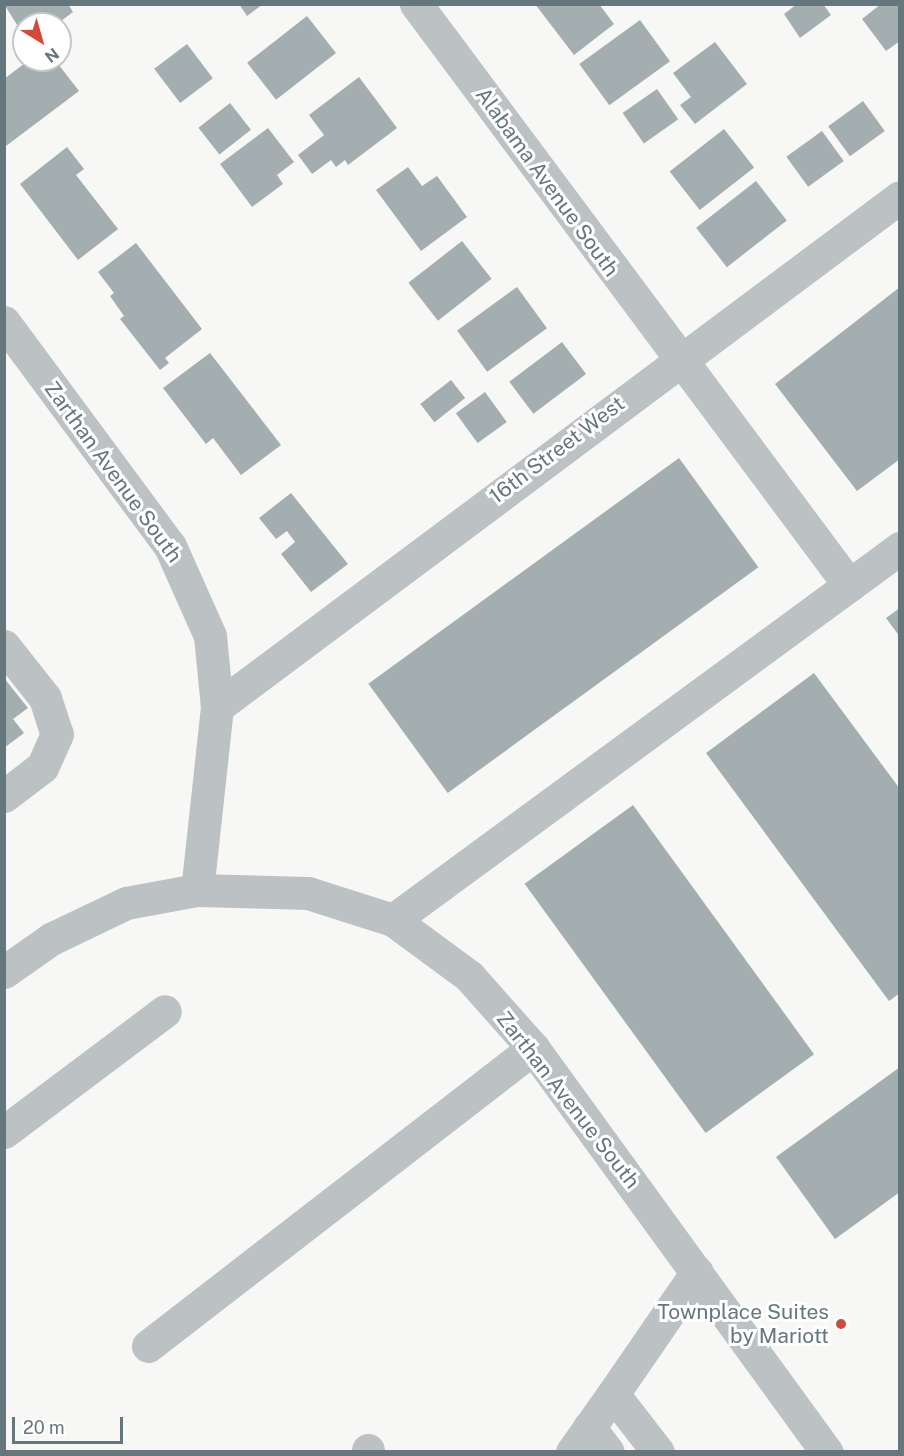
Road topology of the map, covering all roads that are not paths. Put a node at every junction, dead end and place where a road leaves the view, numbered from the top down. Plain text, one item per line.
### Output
1 (416, 4) edge
2 (900, 196) edge
3 (4, 322) edge
4 (678, 359) junction
5 (900, 548) edge
6 (849, 585) junction
7 (4, 646) edge
8 (217, 707) junction
9 (4, 796) edge
10 (197, 890) junction
11 (393, 920) junction
12 (4, 972) edge
13 (165, 1011) dead end
14 (533, 1048) junction
15 (4, 1132) edge
16 (698, 1272) junction
17 (148, 1346) dead end
18 (613, 1394) junction
19 (586, 1445) edge
20 (658, 1452) edge
21 (827, 1452) edge

1 - 4 street, Alabama Avenue South
2 - 4 street, 16th Street West
3 - 8 street, Zarthan Avenue South
4 - 6 street, Alabama Avenue South
4 - 8 street, 16th Street West
5 - 6 street
6 - 11 street
7 - 9 street
8 - 10 street, Zarthan Avenue South
10 - 11 street, Zarthan Avenue South
10 - 12 street
11 - 14 street, Zarthan Avenue South
13 - 15 street
14 - 16 street, Zarthan Avenue South
14 - 17 street
16 - 18 street
16 - 21 street, Zarthan Avenue South
18 - 19 street
18 - 20 street

